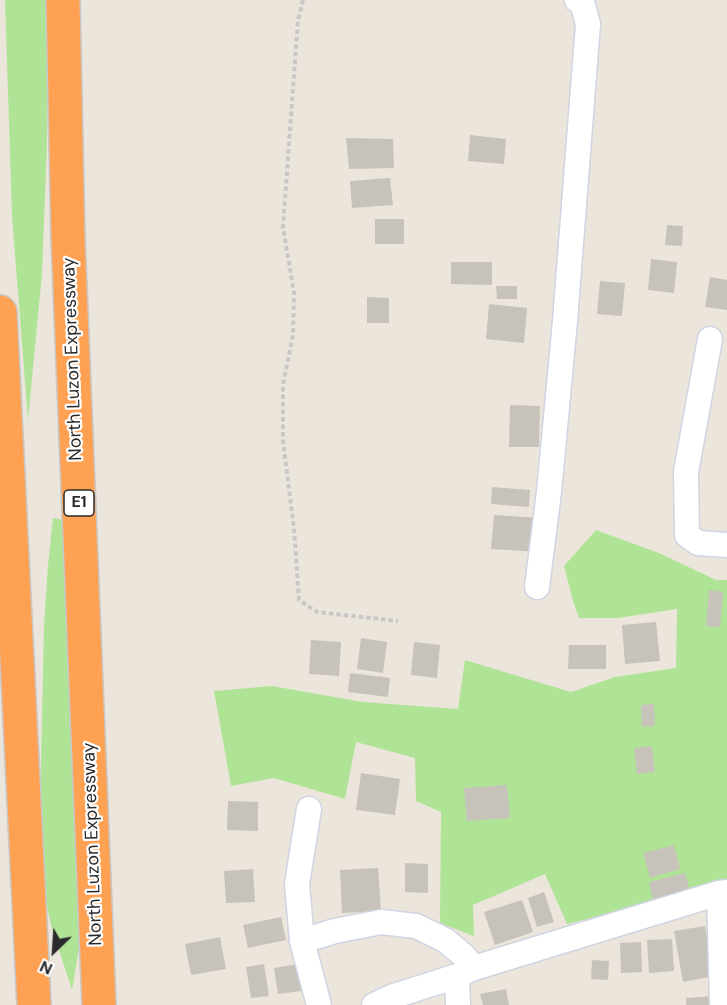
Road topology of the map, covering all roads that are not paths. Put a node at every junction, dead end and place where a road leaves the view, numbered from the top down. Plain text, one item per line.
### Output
1 (63, 0) edge
2 (577, 0) edge
3 (0, 312) edge
4 (710, 339) dead end
5 (727, 545) edge
6 (537, 586) dead end
7 (309, 809) dead end
8 (723, 893) edge
9 (302, 941) junction
10 (466, 972) junction
11 (34, 1005) edge
12 (99, 1005) edge
13 (318, 1005) edge
14 (374, 1005) edge
15 (458, 1005) edge
16 (722, 1005) edge

1 - 12 highway, North Luzon Expressway / E1
2 - 6 street
3 - 11 highway
4 - 5 street
7 - 9 street
8 - 10 street
8 - 16 street
9 - 10 street
9 - 13 street
10 - 14 street
10 - 15 street

